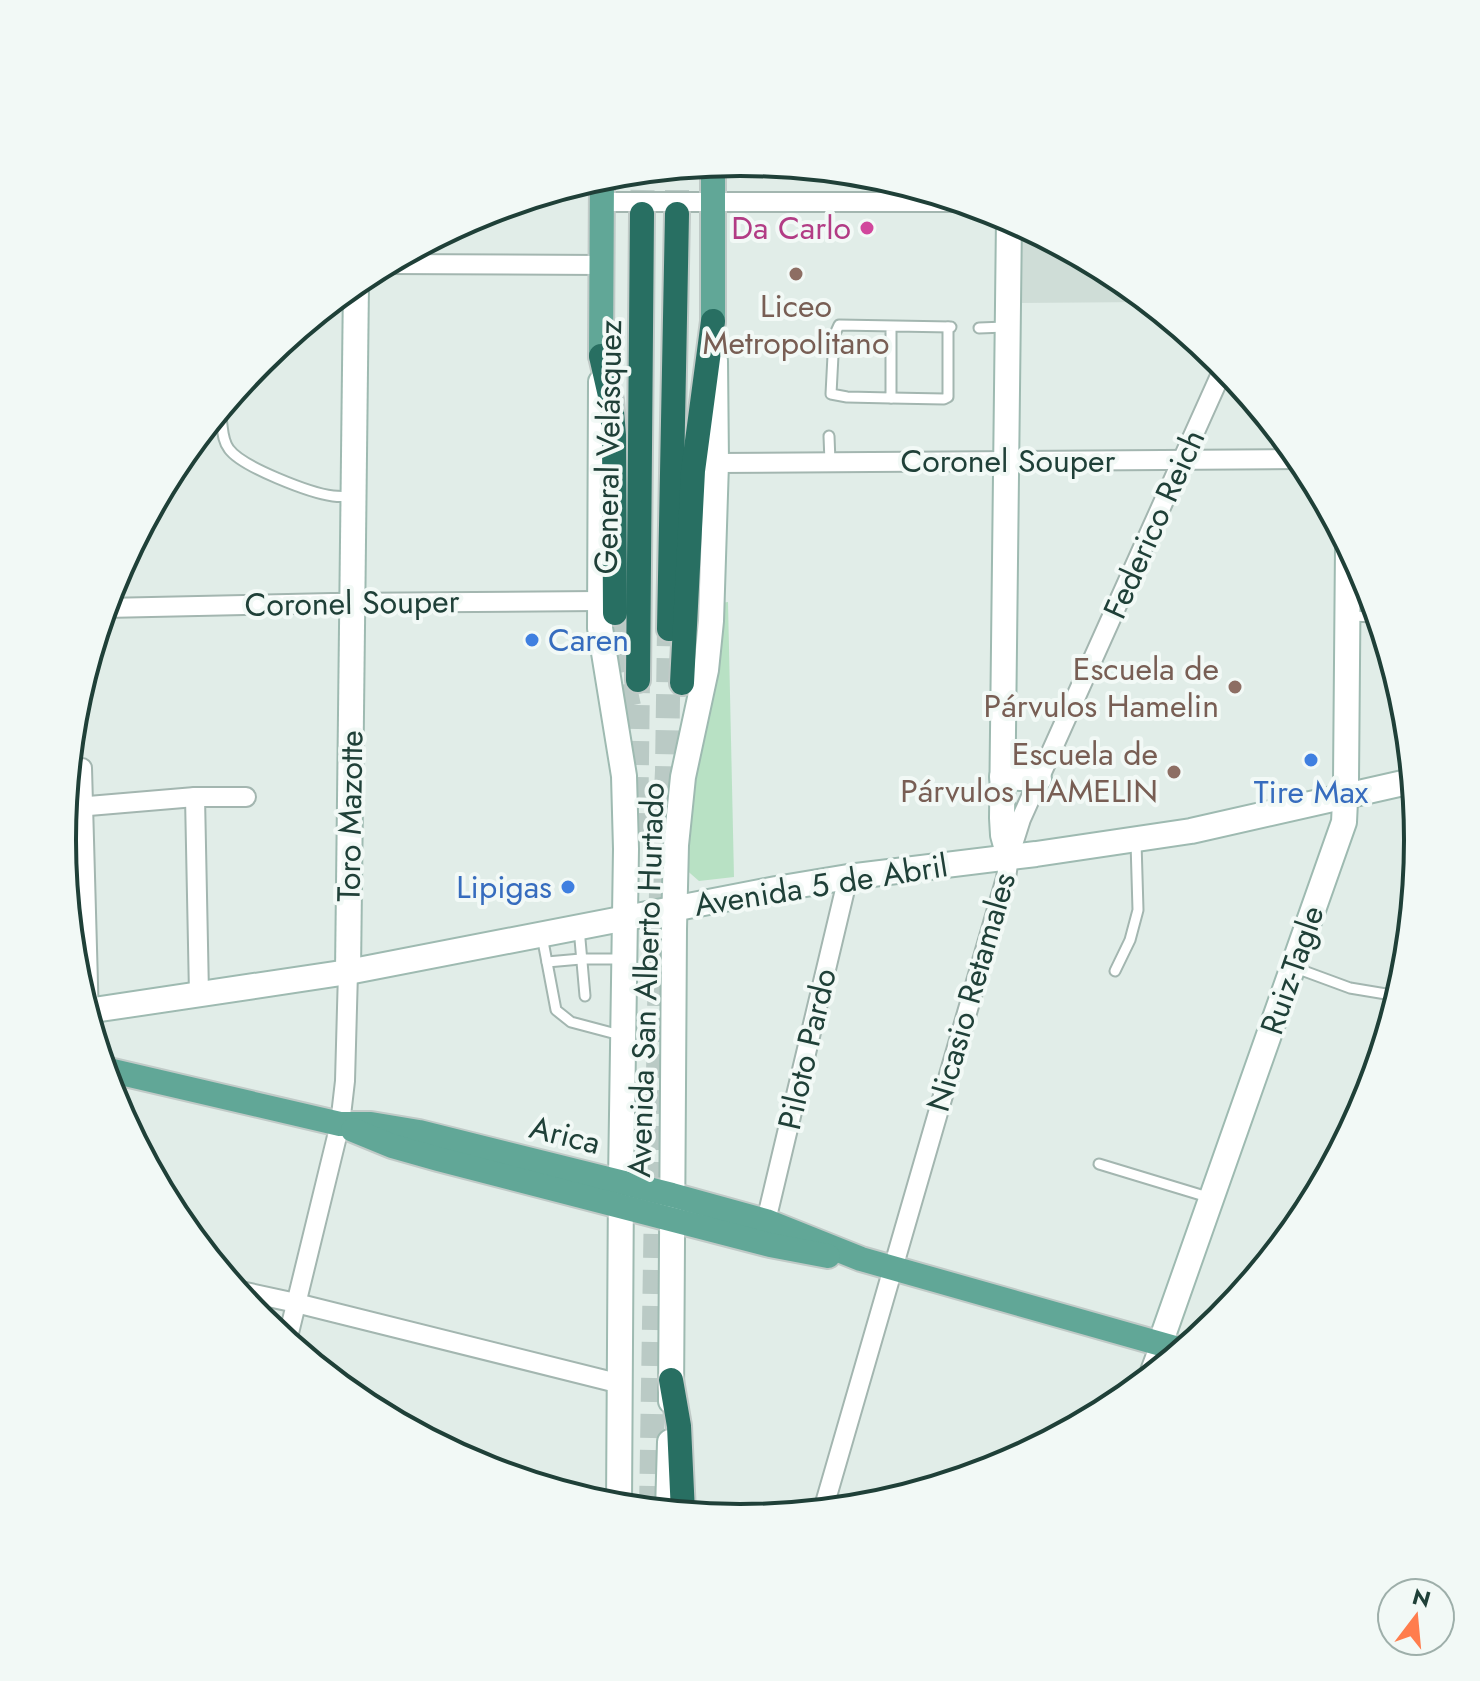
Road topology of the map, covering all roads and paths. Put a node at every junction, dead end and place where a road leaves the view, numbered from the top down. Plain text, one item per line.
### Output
1 (713, 177) edge
2 (607, 190) edge
3 (602, 191) edge
4 (713, 202) junction
5 (921, 202) edge
6 (642, 214) tunnel mouth
7 (677, 214) tunnel mouth
8 (1009, 234) edge
9 (410, 264) edge
10 (601, 265) junction
11 (356, 299) edge
12 (713, 321) junction
13 (891, 326) junction
14 (1008, 327) junction
15 (979, 328) dead end
16 (601, 356) joint
17 (1218, 380) edge
18 (831, 394) junction
19 (891, 398) junction
20 (831, 406) dead end
21 (222, 425) edge
22 (829, 436) dead end
23 (1283, 459) edge
24 (1182, 460) junction
25 (1007, 461) junction
26 (830, 462) junction
27 (716, 463) junction
28 (353, 497) junction
29 (1348, 574) edge
30 (351, 603) junction
31 (606, 607) junction
32 (119, 608) edge
33 (1347, 615) junction
34 (1365, 616) edge
35 (669, 629) tunnel mouth
36 (638, 680) tunnel mouth
37 (682, 683) dead end
38 (82, 768) dead end
39 (1002, 777) junction
40 (1039, 779) junction
41 (1401, 784) edge
42 (78, 787) edge
43 (195, 797) junction
44 (246, 797) dead end
45 (1345, 797) junction
46 (77, 808) edge
47 (76, 838) edge
48 (1135, 839) junction
49 (1009, 857) junction
50 (848, 877) junction
51 (674, 909) junction
52 (625, 919) junction
53 (82, 928) edge
54 (579, 928) junction
55 (542, 935) junction
56 (581, 959) junction
57 (625, 959) junction
58 (547, 962) junction
59 (1293, 967) junction
60 (1115, 971) dead end
61 (348, 972) junction
62 (199, 994) junction
63 (1385, 994) edge
64 (585, 996) dead end
65 (99, 1012) edge
66 (623, 1036) junction
67 (118, 1072) edge
68 (340, 1124) junction
69 (1099, 1164) dead end
70 (621, 1181) junction
71 (1211, 1198) junction
72 (621, 1206) junction
73 (672, 1206) junction
74 (766, 1221) junction
75 (861, 1259) junction
76 (893, 1268) junction
77 (256, 1294) edge
78 (296, 1303) junction
79 (290, 1329) edge
80 (1171, 1345) edge
81 (1170, 1347) edge
82 (671, 1380) junction
83 (621, 1384) junction
84 (619, 1494) edge
85 (826, 1499) edge
86 (668, 1500) edge
87 (682, 1502) edge

1 - 4 main road, Avenida San Alberto Hurtado
2 - 4 street
3 - 10 main road
4 - 5 street
4 - 12 main road, Avenida San Alberto Hurtado
6 - 36 highway, General Velásquez
7 - 35 highway, General Velásquez
8 - 14 street, Nicasio Retamales
9 - 10 street
10 - 16 main road
11 - 28 street, Toro Mazotte
12 - 27 street, Avenida San Alberto Hurtado
12 - 37 highway
13 - 18 lane
13 - 19 lane
13 - 19 lane
14 - 15 lane
14 - 25 street, Nicasio Retamales
16 - 31 highway
17 - 24 street, Federico Reich
18 - 19 lane
18 - 20 lane
21 - 28 lane
22 - 26 lane
23 - 24 street, Coronel Souper
24 - 25 street, Coronel Souper
24 - 40 street, Federico Reich
25 - 26 street, Coronel Souper
25 - 39 street, Nicasio Retamales
26 - 27 street, Coronel Souper
27 - 51 street, Avenida San Alberto Hurtado
28 - 30 street, Toro Mazotte
29 - 33 street, Ruiz-Tagle
30 - 31 street, Coronel Souper
30 - 32 street, Coronel Souper
30 - 61 street, Toro Mazotte
31 - 52 street, Avenida San Alberto Hurtado
33 - 34 lane
33 - 45 street, Ruiz-Tagle
38 - 42 street
39 - 40 street
39 - 49 street, Nicasio Retamales
40 - 49 street, Federico Reich
41 - 45 street, Avenida 5 de Abril
43 - 44 street
43 - 46 street
43 - 62 street
45 - 48 street, Avenida 5 de Abril
45 - 59 street, Ruiz-Tagle
47 - 53 street
48 - 49 street, Avenida 5 de Abril
48 - 60 lane
49 - 50 street, Avenida 5 de Abril
49 - 76 street, Nicasio Retamales
50 - 51 street, Avenida 5 de Abril
50 - 74 street, Piloto Pardo
51 - 52 street, Avenida 5 de Abril
51 - 73 street, Avenida San Alberto Hurtado
52 - 54 street, Avenida 5 de Abril
52 - 57 street, Avenida San Alberto Hurtado
54 - 55 street, Avenida 5 de Abril
54 - 56 lane
55 - 58 lane
55 - 61 street, Avenida 5 de Abril
56 - 57 lane
56 - 58 lane
56 - 64 lane
57 - 66 street, Avenida San Alberto Hurtado
58 - 66 lane
59 - 63 lane
59 - 71 street, Ruiz-Tagle
61 - 62 street, Avenida 5 de Abril
61 - 68 street, Toro Mazotte
62 - 65 street, Avenida 5 de Abril
66 - 70 street, Avenida San Alberto Hurtado
67 - 68 main road, Arica
68 - 70 main road, Arica
68 - 72 main road, Arica
68 - 78 street, Toro Mazotte
69 - 71 lane
70 - 72 street, Avenida San Alberto Hurtado
70 - 73 main road, Arica
71 - 80 street, Ruiz-Tagle
72 - 73 main road, Arica
72 - 83 street, Avenida San Alberto Hurtado
73 - 74 main road, Arica
73 - 75 main road, Arica
73 - 82 street, Avenida San Alberto Hurtado
74 - 75 main road, Arica
75 - 76 main road, Arica
76 - 81 main road, Arica
76 - 85 street, Nicasio Retamales
77 - 78 street
78 - 79 street, Toro Mazotte
78 - 83 street
82 - 86 street, Avenida San Alberto Hurtado
82 - 87 highway
83 - 84 street, Avenida San Alberto Hurtado

